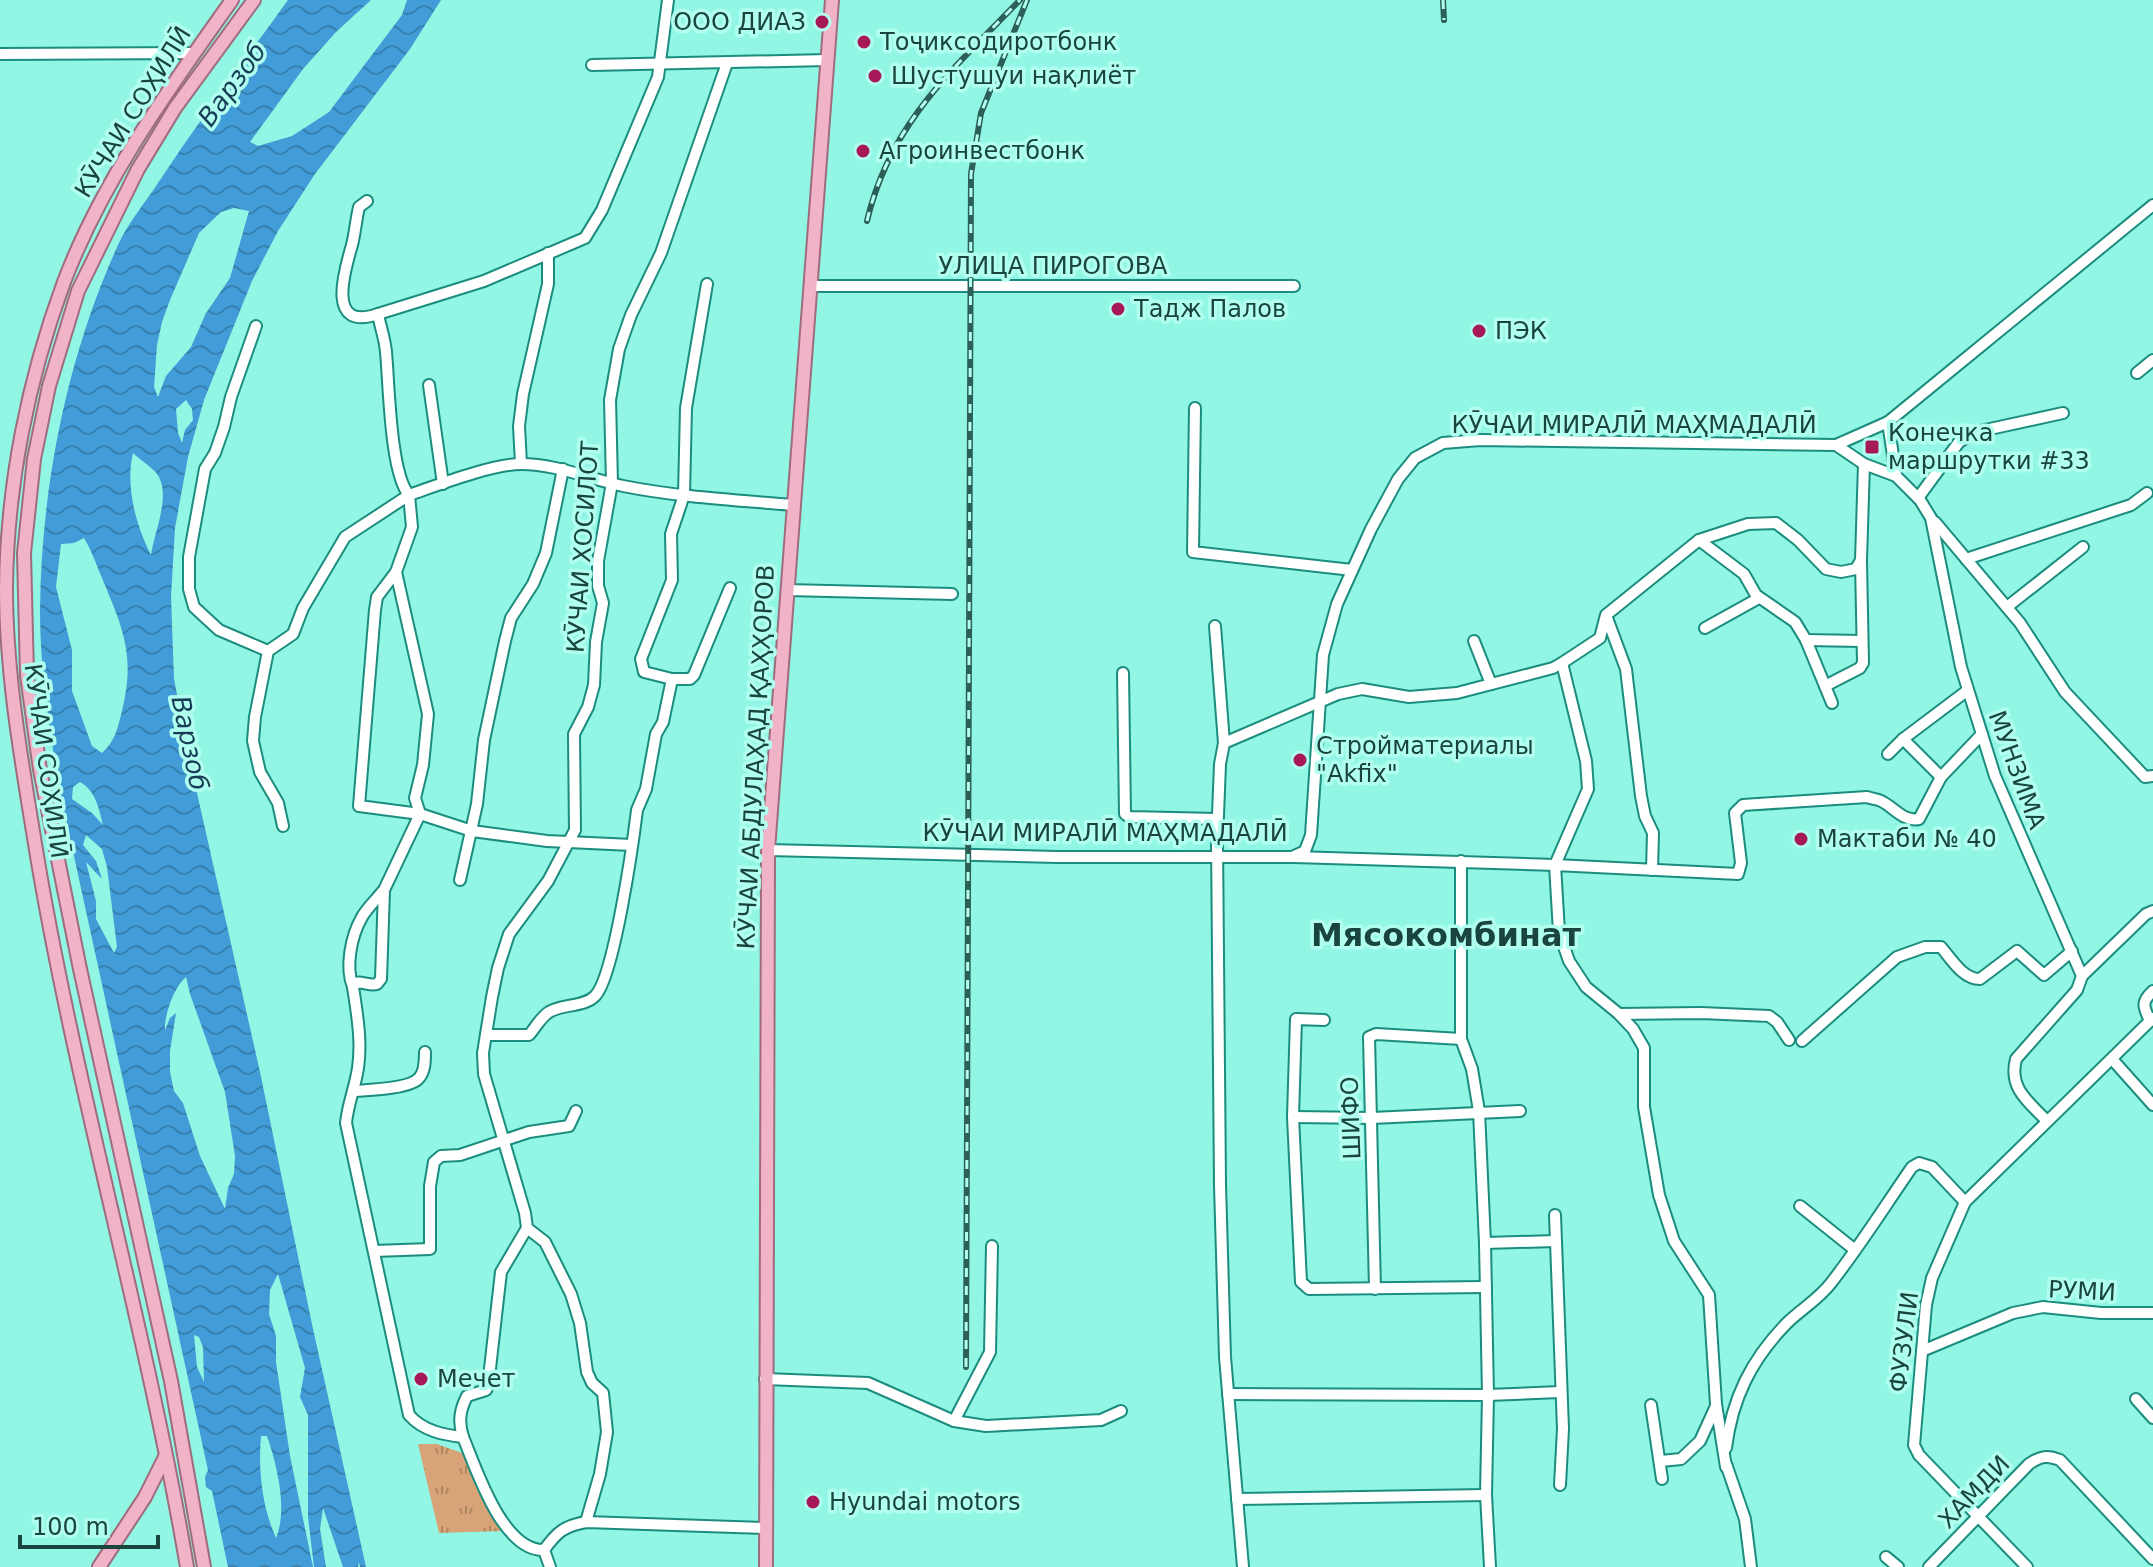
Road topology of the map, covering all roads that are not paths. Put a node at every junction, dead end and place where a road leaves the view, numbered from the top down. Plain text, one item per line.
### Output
1 (232, 0) edge
2 (254, 0) edge
3 (668, 0) edge
4 (832, 0) edge
5 (195, 53) junction
6 (0, 54) edge
7 (828, 60) junction
8 (659, 63) junction
9 (727, 63) junction
10 (592, 65) dead end
11 (367, 201) dead end
12 (2153, 205) edge
13 (548, 253) junction
14 (707, 284) dead end
15 (811, 286) junction
16 (1294, 286) dead end
17 (378, 314) junction
18 (256, 326) dead end
19 (2153, 360) edge
20 (2137, 373) dead end
21 (429, 385) dead end
22 (1195, 408) dead end
23 (2063, 413) dead end
24 (1888, 422) junction
25 (1836, 445) junction
26 (521, 464) junction
27 (1864, 464) junction
28 (563, 469) junction
29 (1896, 476) junction
30 (612, 483) junction
31 (443, 484) junction
32 (2147, 493) dead end
33 (409, 495) junction
34 (684, 495) junction
35 (1918, 498) junction
36 (793, 505) junction
37 (1931, 518) junction
38 (1699, 540) junction
39 (2083, 547) dead end
40 (1966, 559) junction
41 (1861, 560) junction
42 (1352, 570) junction
43 (396, 572) junction
44 (730, 588) dead end
45 (787, 590) junction
46 (952, 594) dead end
47 (1759, 598) junction
48 (2007, 607) junction
49 (1606, 615) junction
50 (1215, 626) dead end
51 (1705, 628) dead end
52 (1806, 640) junction
53 (1474, 641) dead end
54 (1862, 641) junction
55 (268, 651) junction
56 (1562, 663) junction
57 (1123, 673) dead end
58 (672, 679) junction
59 (1491, 684) junction
60 (1825, 686) junction
61 (1968, 690) junction
62 (1321, 700) junction
63 (1832, 703) dead end
64 (1982, 734) junction
65 (1903, 739) junction
66 (1224, 743) junction
67 (1888, 754) dead end
68 (2153, 776) edge
69 (1941, 777) junction
70 (420, 814) junction
71 (1217, 819) junction
72 (283, 826) dead end
73 (472, 831) junction
74 (567, 842) junction
75 (632, 845) junction
76 (768, 850) junction
77 (1292, 857) junction
78 (1217, 858) junction
79 (1461, 861) junction
80 (1555, 865) junction
81 (1652, 870) junction
82 (460, 880) dead end
83 (384, 890) junction
84 (2153, 911) edge
85 (2072, 951) junction
86 (2082, 976) junction
87 (353, 987) junction
88 (2153, 991) edge
89 (1619, 1014) junction
90 (1324, 1020) dead end
91 (2151, 1020) edge
92 (486, 1035) junction
93 (1461, 1039) junction
94 (1789, 1040) dead end
95 (1802, 1041) dead end
96 (425, 1052) dead end
97 (2112, 1059) junction
98 (353, 1091) junction
99 (2153, 1105) edge
100 (576, 1111) dead end
101 (1479, 1111) junction
102 (1520, 1111) dead end
103 (113, 1115) junction
104 (1293, 1117) junction
105 (2043, 1117) dead end
106 (1372, 1118) junction
107 (90, 1120) junction
108 (502, 1141) junction
109 (124, 1164) junction
110 (102, 1169) junction
111 (1965, 1202) junction
112 (1800, 1206) dead end
113 (1555, 1215) dead end
114 (527, 1228) junction
115 (1555, 1241) junction
116 (1485, 1243) junction
117 (992, 1246) dead end
118 (1855, 1250) junction
119 (374, 1251) junction
120 (1486, 1287) junction
121 (1375, 1289) junction
122 (2153, 1313) edge
123 (1922, 1351) junction
124 (765, 1379) junction
125 (1560, 1392) junction
126 (1228, 1394) junction
127 (1488, 1395) junction
128 (2136, 1399) dead end
129 (1716, 1404) junction
130 (1651, 1405) dead end
131 (1121, 1411) dead end
132 (2153, 1418) edge
133 (954, 1421) junction
134 (463, 1437) junction
135 (165, 1457) junction
136 (1661, 1461) junction
137 (1726, 1467) junction
138 (1662, 1479) dead end
139 (1560, 1485) dead end
140 (1486, 1495) junction
141 (1237, 1499) junction
142 (1978, 1516) junction
143 (586, 1522) junction
144 (765, 1528) junction
145 (544, 1550) junction
146 (1886, 1557) dead end
147 (2153, 1559) edge
148 (99, 1567) edge
149 (187, 1567) edge
150 (204, 1567) edge
151 (550, 1567) edge
152 (766, 1567) edge
153 (1243, 1567) edge
154 (1490, 1567) edge
155 (1751, 1567) edge
156 (1898, 1567) edge
157 (1929, 1567) edge
158 (2027, 1567) edge

1 - 5 main road, КӮЧАИ СОҲИЛӢ
2 - 103 main road, КӮЧАИ СОҲИЛӢ
3 - 8 street
4 - 7 main road, КӮЧАИ АБДУЛАҲАД ҚАҲҲОРОВ
5 - 6 street
5 - 107 main road, КӮЧАИ СОҲИЛӢ
7 - 9 street
7 - 15 main road, КӮЧАИ АБДУЛАҲАД ҚАҲҲОРОВ
8 - 9 street
8 - 10 street
8 - 13 street
9 - 30 street, КӮЧАИ ХОСИЛОТ
11 - 17 street
12 - 24 street, КӮЧАИ МИРАЛӢ МАҲМАДАЛӢ
13 - 17 street
13 - 26 street
14 - 34 street
15 - 16 street, УЛИЦА ПИРОГОВА
15 - 36 main road, КӮЧАИ АБДУЛАҲАД ҚАҲҲОРОВ
17 - 33 street
18 - 55 street
19 - 20 street
21 - 31 street
22 - 42 street
23 - 35 street
24 - 25 street, КӮЧАИ МИРАЛӢ МАҲМАДАЛӢ
24 - 29 street
25 - 27 street, МУНЗИМА
25 - 42 street, КӮЧАИ МИРАЛӢ МАҲМАДАЛӢ
26 - 28 street
26 - 31 street
27 - 29 street, МУНЗИМА
27 - 41 street
28 - 30 street
28 - 73 street
29 - 35 street, МУНЗИМА
30 - 34 street
30 - 74 street, КӮЧАИ ХОСИЛОТ
31 - 33 street
32 - 40 street
33 - 43 street
33 - 55 street
34 - 36 street
34 - 58 street
35 - 37 street, МУНЗИМА
36 - 45 main road, КӮЧАИ АБДУЛАҲАД ҚАҲҲОРОВ
37 - 40 street
37 - 61 street, МУНЗИМА
38 - 41 street
38 - 47 street
38 - 49 street
39 - 48 street
40 - 48 street
41 - 54 street
42 - 62 street, КӮЧАИ МИРАЛӢ МАҲМАДАЛӢ
43 - 70 street
43 - 70 street
44 - 58 street
45 - 46 street
45 - 76 main road, КӮЧАИ АБДУЛАҲАД ҚАҲҲОРОВ
47 - 51 street
47 - 52 street
48 - 68 street
49 - 56 street
49 - 81 street
50 - 66 street
52 - 54 street
52 - 60 street
53 - 59 street
54 - 60 street
55 - 72 street
56 - 59 street
56 - 80 street
57 - 71 street
58 - 75 street
59 - 62 street
60 - 63 street
61 - 64 street, МУНЗИМА
61 - 65 street
62 - 66 street
62 - 77 street, КӮЧАИ МИРАЛӢ МАҲМАДАЛӢ
64 - 69 street
64 - 85 street, МУНЗИМА
65 - 67 street
65 - 69 street
66 - 71 street
69 - 81 street
70 - 73 street
70 - 83 street
71 - 78 street
73 - 74 street
73 - 82 street
74 - 75 street
74 - 92 street, КӮЧАИ ХОСИЛОТ
75 - 92 street
76 - 78 street, КӮЧАИ МИРАЛӢ МАҲМАДАЛӢ
76 - 124 main road, КӮЧАИ АБДУЛАҲАД ҚАҲҲОРОВ
77 - 78 street, КӮЧАИ МИРАЛӢ МАҲМАДАЛӢ
77 - 79 street
78 - 126 street
79 - 80 street
79 - 93 street
80 - 81 street
80 - 89 street
83 - 87 street
83 - 87 street
84 - 86 street
85 - 86 street, МУНЗИМА
85 - 95 street
86 - 105 street
87 - 98 street
88 - 91 street
89 - 94 street
89 - 129 street
90 - 104 street
91 - 97 street, ФУЗУЛИ
92 - 108 street, КӮЧАИ ХОСИЛОТ
93 - 101 street
93 - 106 street, ШИФО
96 - 98 street
97 - 99 street
97 - 111 street, ФУЗУЛИ
98 - 119 street
100 - 108 street
101 - 102 street
101 - 106 street
101 - 116 street
103 - 107 main road
103 - 109 main road, КӮЧАИ СОҲИЛӢ
104 - 106 street
104 - 121 street
106 - 121 street, ШИФО
107 - 110 main road, КӮЧАИ СОҲИЛӢ
108 - 114 street, КӮЧАИ ХОСИЛОТ
108 - 119 street
109 - 110 main road
109 - 150 main road, КӮЧАИ СОҲИЛӢ
110 - 135 main road, КӮЧАИ СОҲИЛӢ
111 - 118 street
111 - 123 street, ФУЗУЛИ
112 - 118 street
113 - 115 street
114 - 134 street
114 - 143 street, КӮЧАИ ХОСИЛОТ
115 - 116 street
115 - 125 street
116 - 120 street
117 - 133 street
118 - 137 street
119 - 134 street
120 - 121 street
120 - 127 street
122 - 123 street, РУМИ
123 - 142 street, ФУЗУЛИ
124 - 133 street
124 - 144 main road, КӮЧАИ АБДУЛАҲАД ҚАҲҲОРОВ
125 - 127 street
125 - 139 street
126 - 127 street
126 - 141 street
127 - 140 street
128 - 132 street
129 - 136 street
129 - 137 street
130 - 136 street
131 - 133 street
134 - 145 street
135 - 148 main road
135 - 149 main road, КӮЧАИ СОҲИЛӢ
136 - 138 street
137 - 155 street
140 - 141 street
140 - 154 street
141 - 153 street
142 - 147 street, ХАМДИ
142 - 157 street, ХАМДИ
142 - 158 street, ФУЗУЛИ
143 - 144 street
143 - 145 street
144 - 152 main road, КӮЧАИ АБДУЛАҲАД ҚАҲҲОРОВ
145 - 151 street
146 - 156 street

